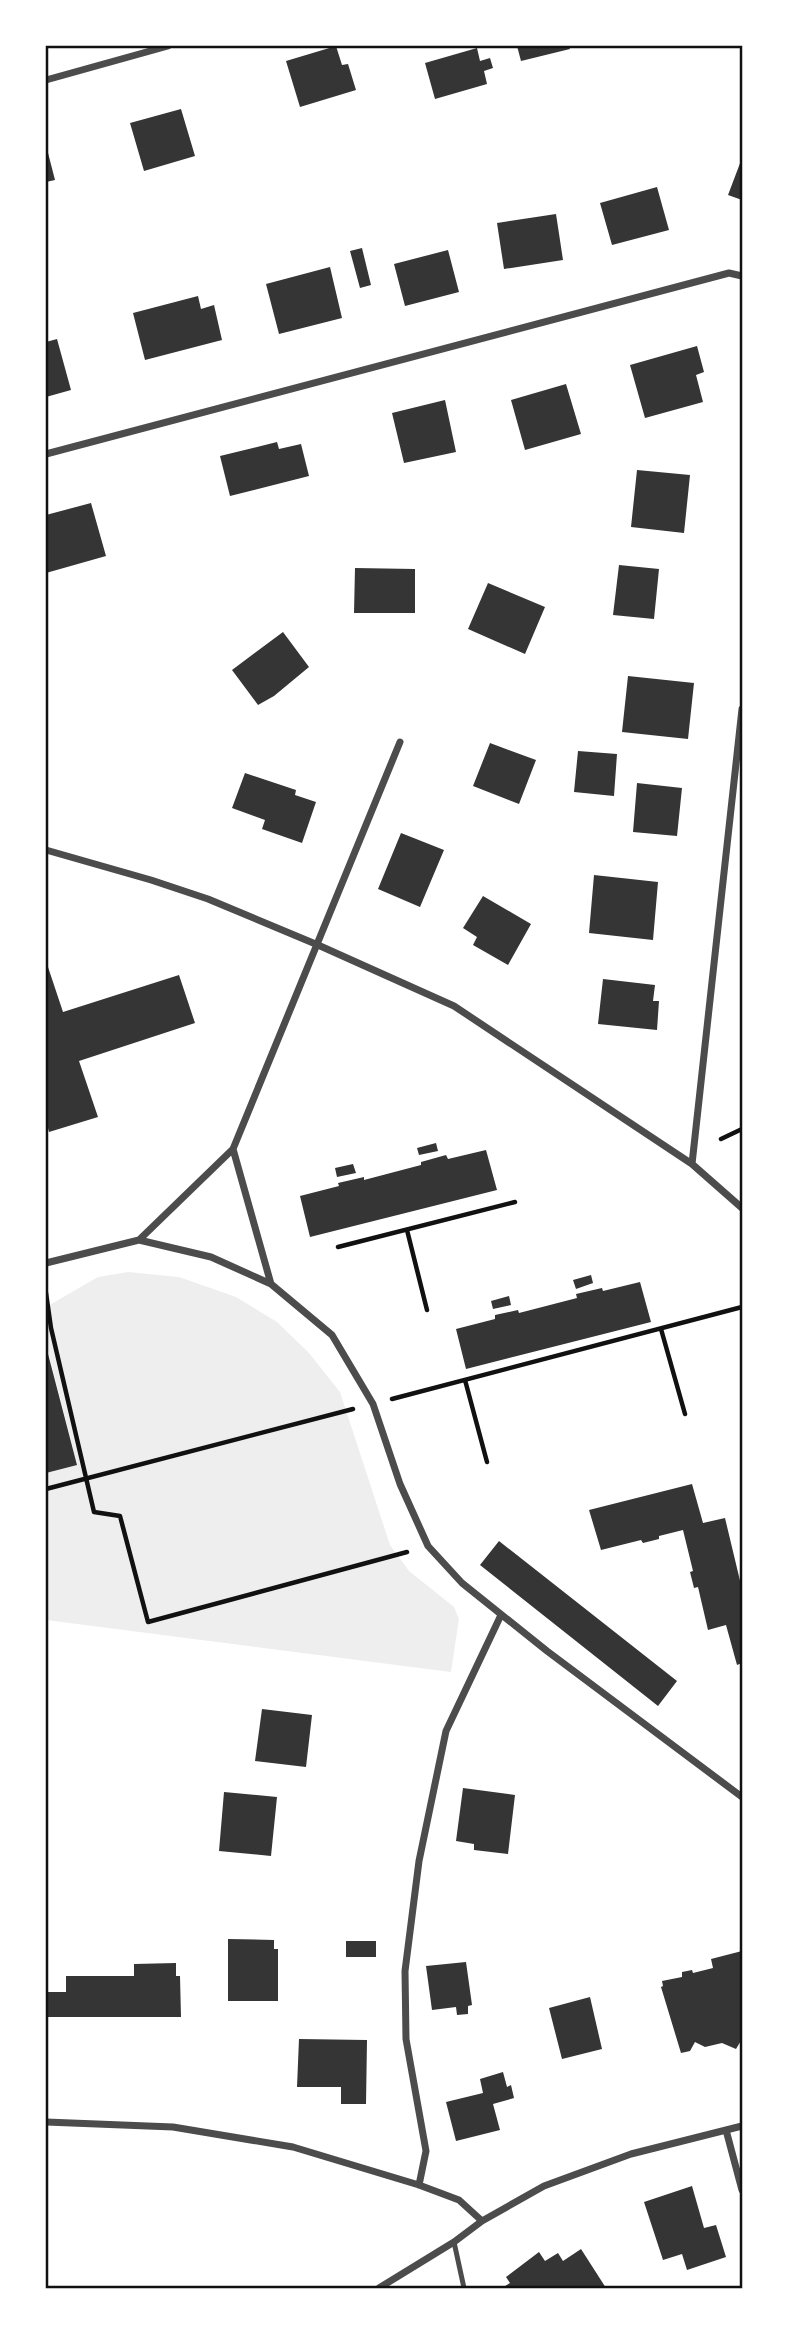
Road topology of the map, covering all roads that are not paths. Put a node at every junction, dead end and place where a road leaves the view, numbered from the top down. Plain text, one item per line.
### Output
1 (168, 46) edge
2 (46, 80) edge
3 (743, 276) edge
4 (46, 454) edge
5 (743, 709) edge
6 (400, 742) dead end
7 (46, 850) edge
8 (317, 944) junction
9 (233, 1149) junction
10 (692, 1164) junction
11 (743, 1208) edge
12 (139, 1240) junction
13 (46, 1263) edge
14 (271, 1284) junction
15 (501, 1615) junction
16 (743, 1797) edge
17 (46, 2122) edge
18 (743, 2126) edge
19 (726, 2130) junction
20 (419, 2185) junction
21 (743, 2190) edge
22 (482, 2221) junction
23 (454, 2242) junction
24 (379, 2288) edge
25 (464, 2288) edge

1 - 2 street
3 - 4 street
5 - 10 street
6 - 8 street
7 - 8 street
8 - 9 street
8 - 10 street
9 - 12 street
9 - 14 street
10 - 11 street
12 - 13 street
12 - 14 street
14 - 15 street
15 - 16 street
15 - 20 street
17 - 20 street
18 - 19 street
19 - 21 street
19 - 22 street
20 - 22 street
22 - 23 street
23 - 24 street
23 - 25 lane

